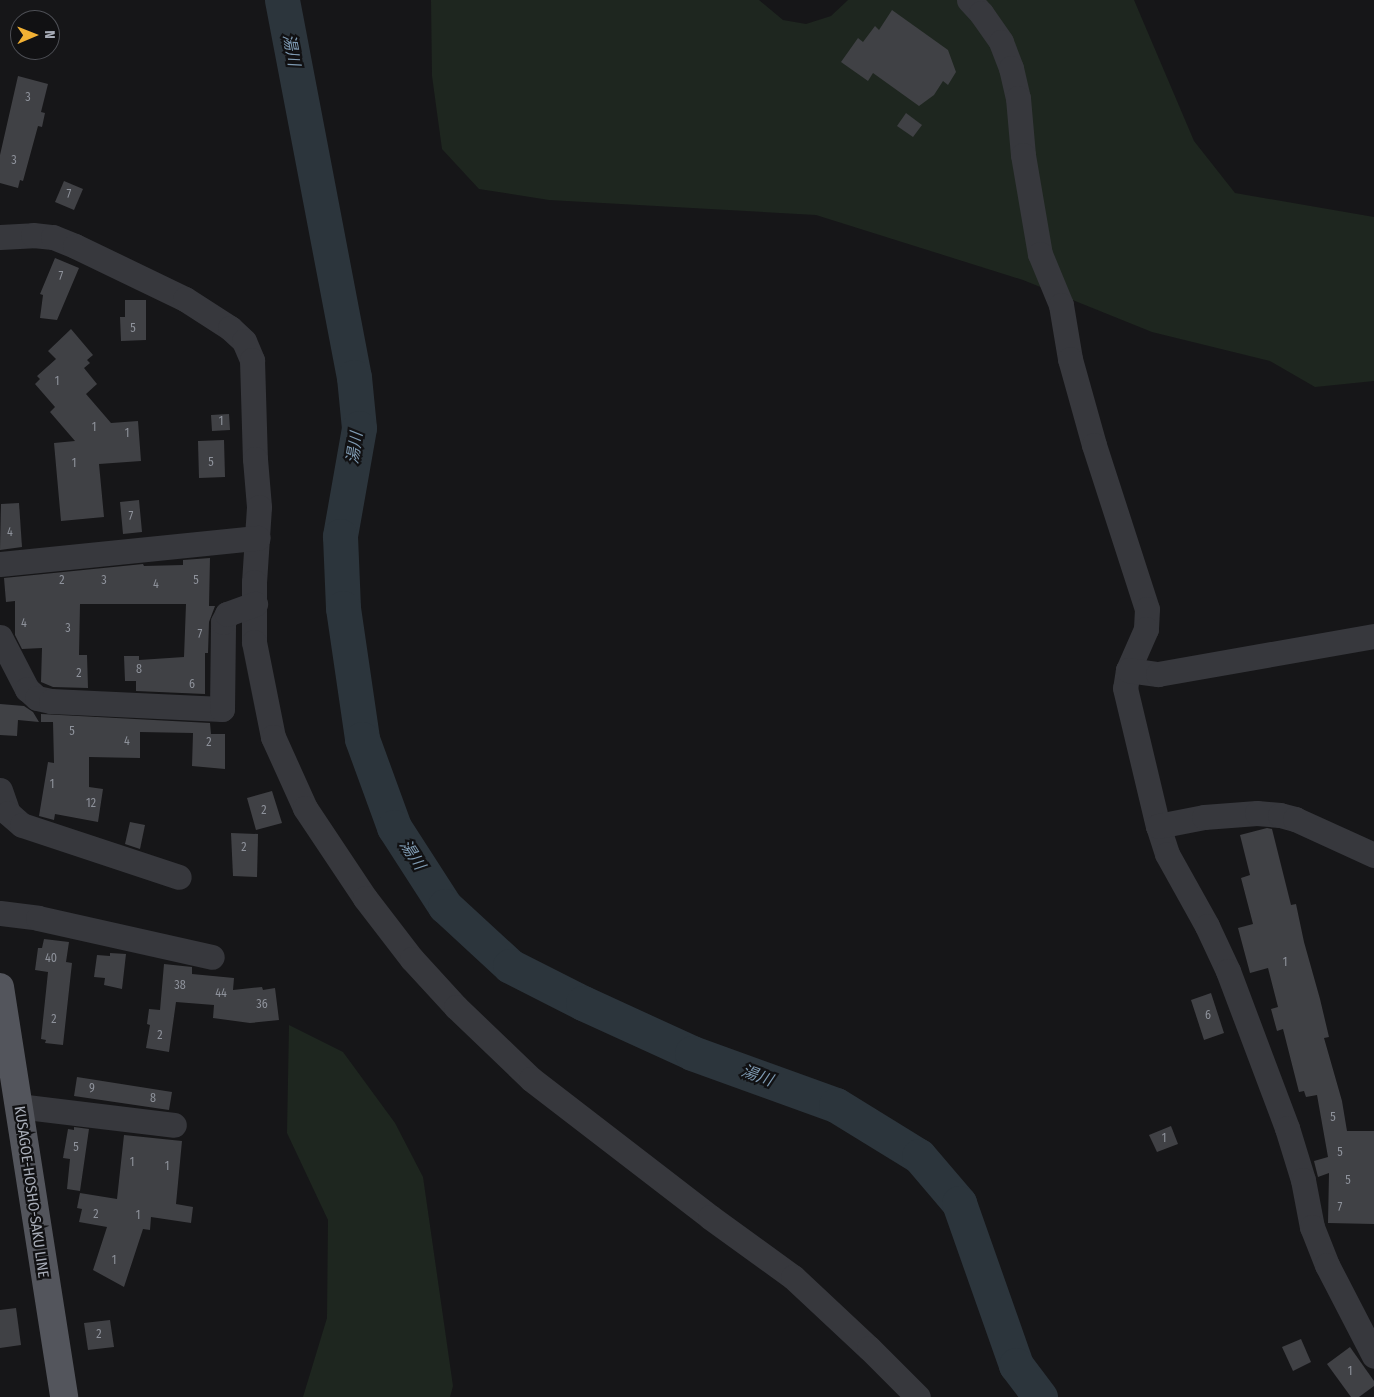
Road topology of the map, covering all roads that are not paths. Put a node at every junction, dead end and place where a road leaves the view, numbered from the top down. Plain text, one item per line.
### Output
1 (969, 0) edge
2 (0, 238) edge
3 (258, 538) junction
4 (0, 564) edge
5 (255, 604) junction
6 (1374, 636) edge
7 (0, 637) edge
8 (1128, 670) junction
9 (0, 790) edge
10 (1158, 826) junction
11 (1374, 855) edge
12 (179, 877) dead end
13 (0, 913) edge
14 (212, 957) dead end
15 (0, 987) edge
16 (18, 1106) junction
17 (174, 1125) dead end
18 (1374, 1356) edge
19 (64, 1397) edge
20 (918, 1397) edge

1 - 8 street
2 - 3 street
3 - 4 street
3 - 5 street
5 - 7 street
5 - 20 street
6 - 8 street
8 - 10 street
9 - 12 street
10 - 11 street
10 - 18 street
13 - 14 street
15 - 16 main road, KUSAGOE-HOSHO-SAKU LINE
16 - 17 street
16 - 19 main road, KUSAGOE-HOSHO-SAKU LINE

